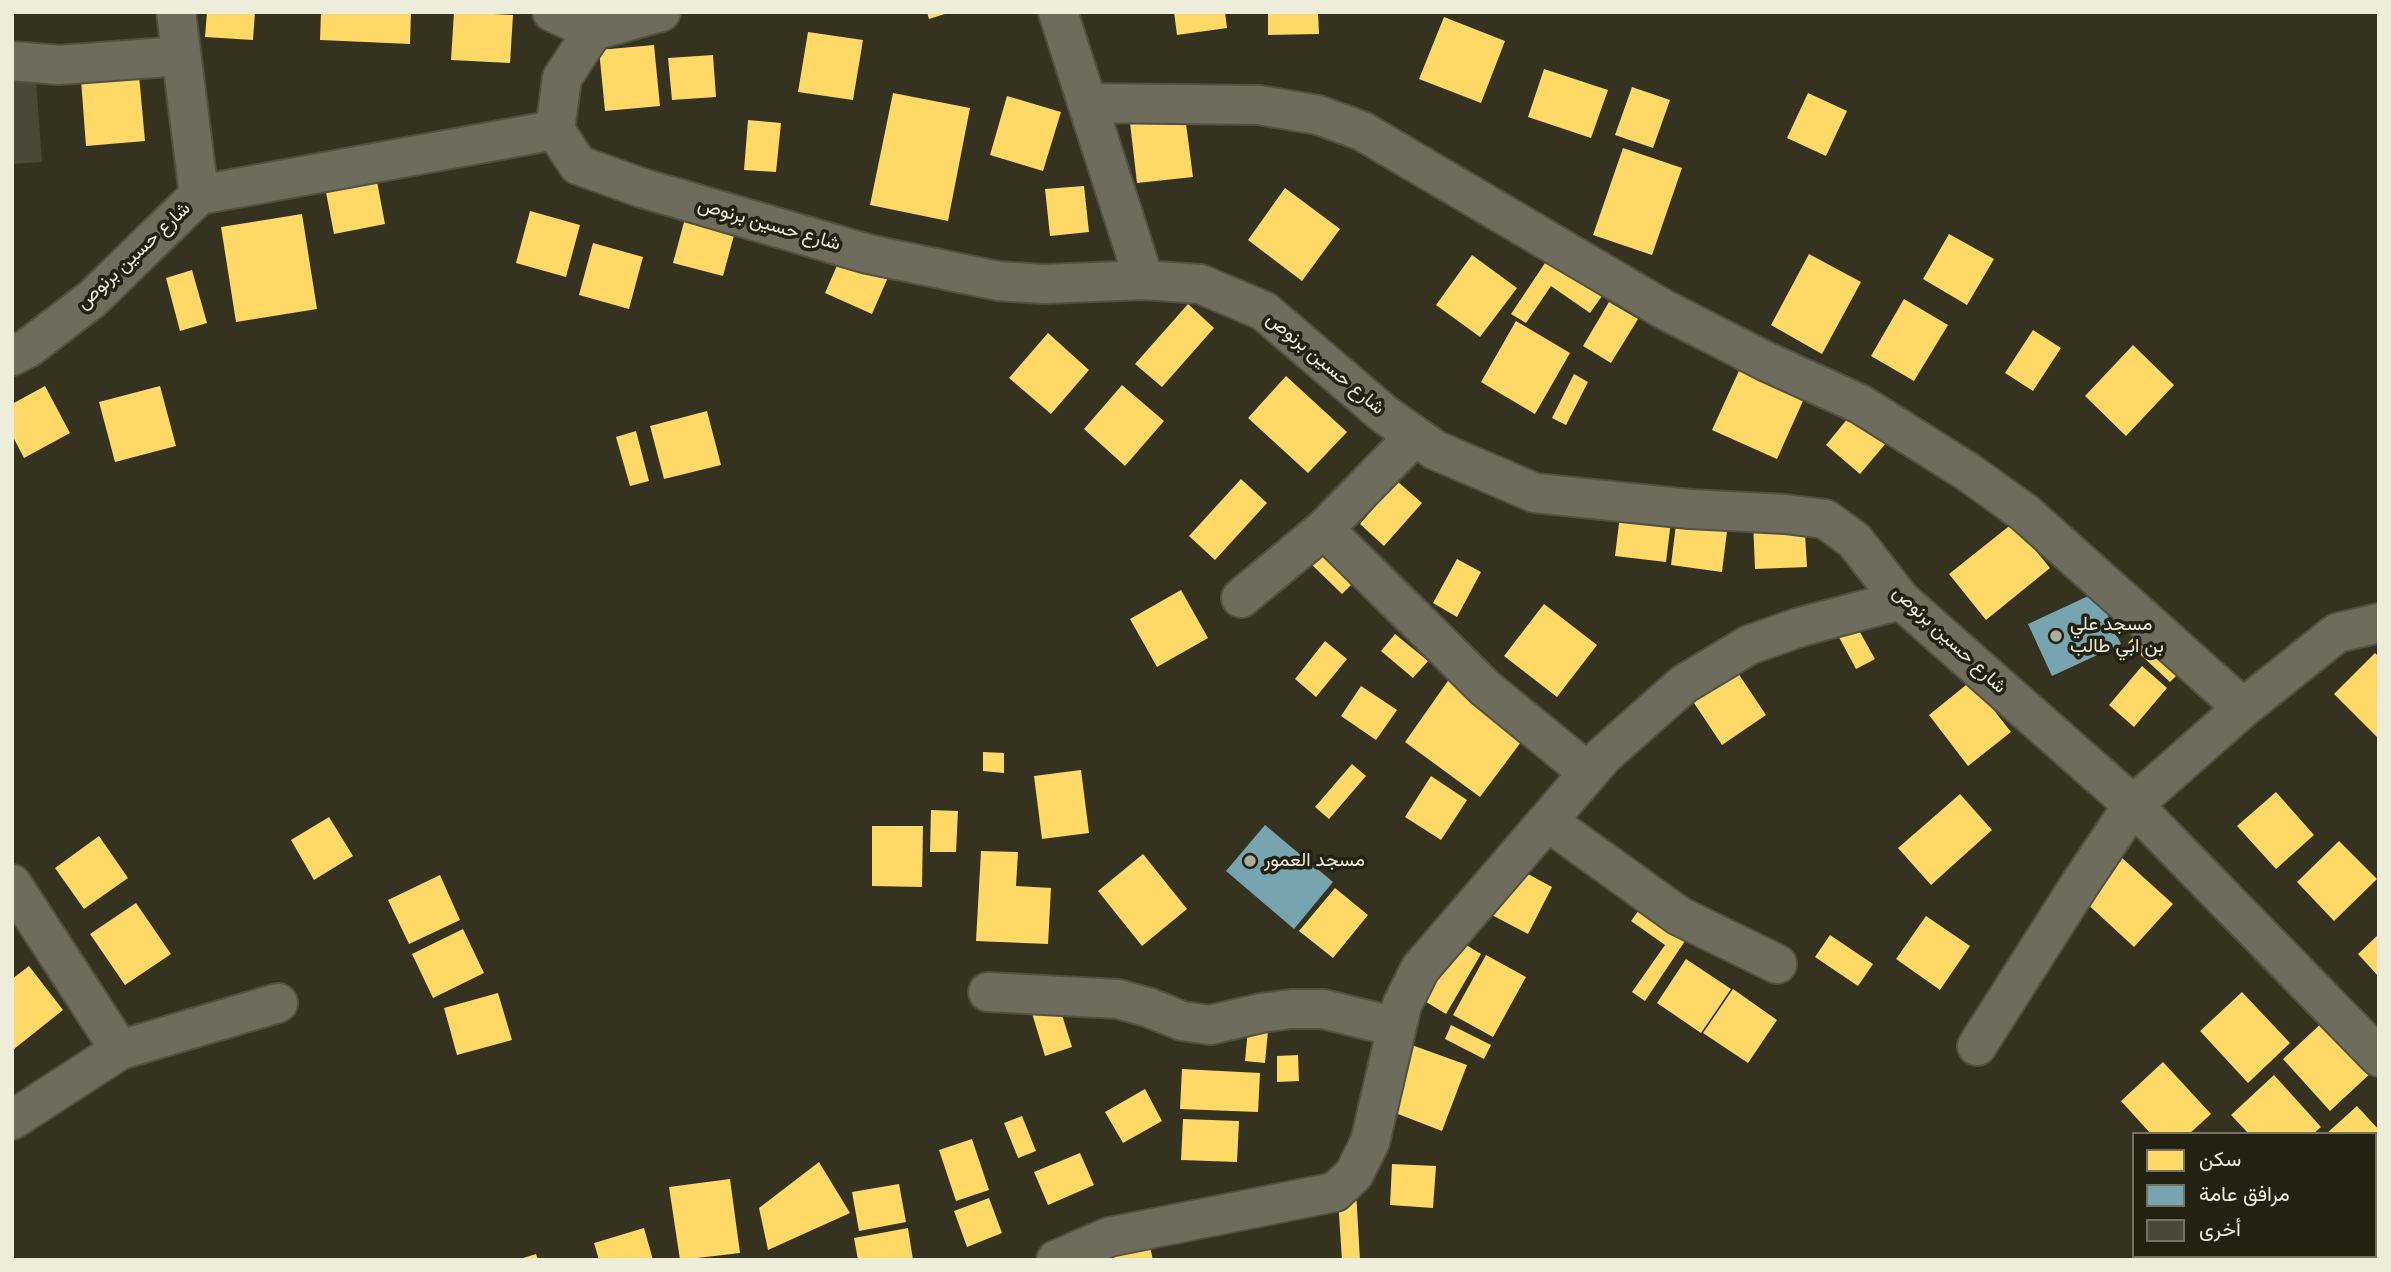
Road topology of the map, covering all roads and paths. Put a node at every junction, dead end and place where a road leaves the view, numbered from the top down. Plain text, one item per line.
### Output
1 (176, 12) edge
2 (552, 12) edge
3 (661, 12) edge
4 (1058, 12) edge
5 (593, 31) junction
6 (181, 56) junction
7 (12, 61) edge
8 (1087, 103) junction
9 (555, 130) junction
10 (198, 195) junction
11 (1144, 279) junction
12 (12, 356) edge
13 (1415, 436) junction
14 (1324, 529) junction
15 (1241, 598) dead end
16 (1902, 600) junction
17 (2379, 623) edge
18 (2243, 708) junction
19 (1588, 773) junction
20 (2133, 805) junction
21 (1547, 821) junction
22 (12, 884) edge
23 (1777, 964) dead end
24 (988, 992) dead end
25 (278, 1003) dead end
26 (1396, 1027) junction
27 (1977, 1046) dead end
28 (120, 1050) junction
29 (2379, 1057) edge
30 (12, 1120) edge
31 (1056, 1260) edge

1 - 6 street
2 - 5 street
3 - 5 street
4 - 8 street
5 - 9 street
6 - 7 street
6 - 10 street
8 - 11 street
8 - 18 street
9 - 10 street, شارع حسين برنوص
9 - 11 street, شارع حسين برنوص
10 - 12 street, شارع حسين برنوص
11 - 13 street, شارع حسين برنوص
13 - 14 street
13 - 16 street, شارع حسين برنوص
14 - 15 street
14 - 19 street
16 - 19 street
16 - 20 street, شارع حسين برنوص
17 - 18 street
18 - 20 street
19 - 21 street
20 - 27 street
20 - 29 street, شارع حسين برنوص
21 - 23 street
21 - 26 street
22 - 28 street
24 - 26 street
25 - 28 street
26 - 31 street
28 - 30 street

